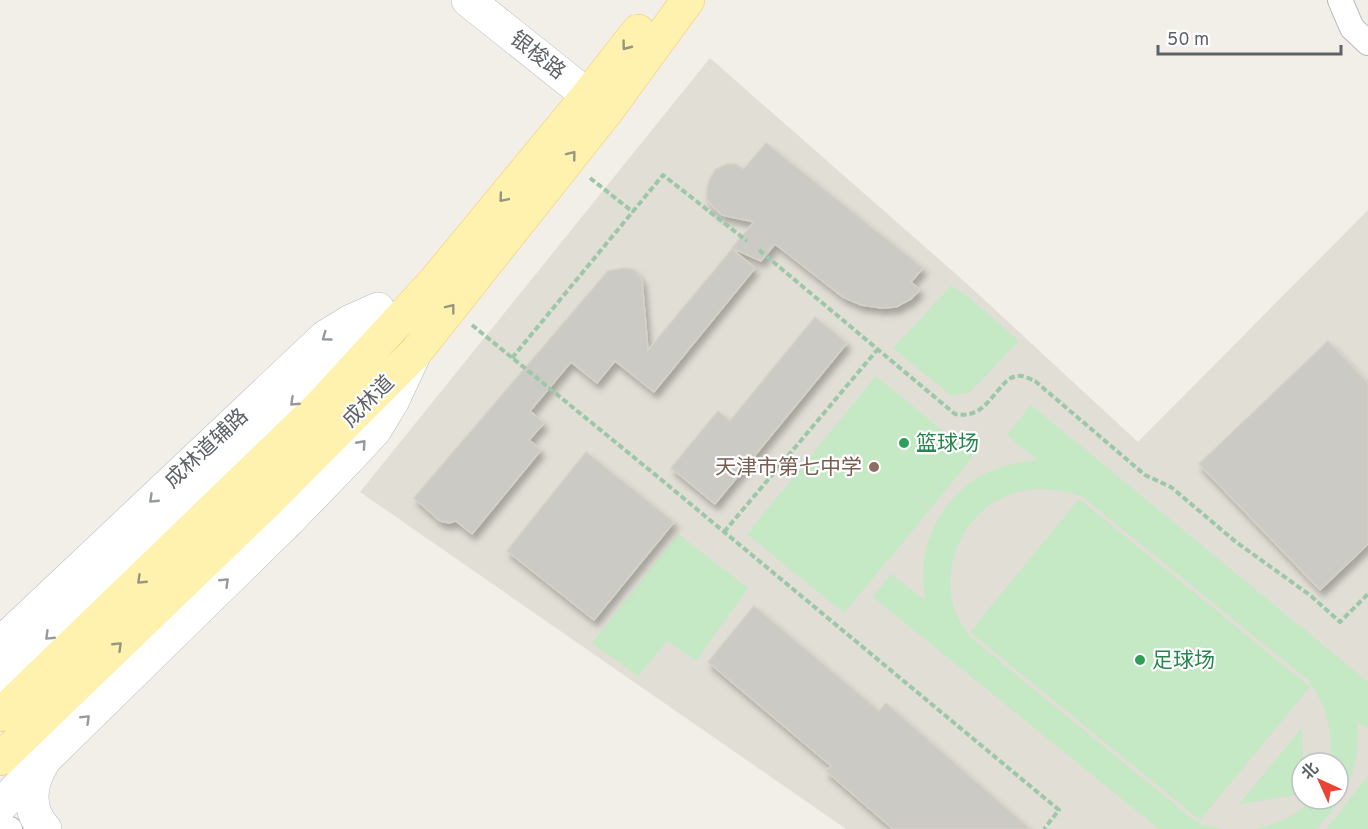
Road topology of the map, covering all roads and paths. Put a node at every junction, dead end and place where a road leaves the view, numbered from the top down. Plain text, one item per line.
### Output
1 (468, 0) edge
2 (661, 0) edge
3 (688, 0) edge
4 (1340, 0) edge
5 (1368, 44) edge
6 (598, 103) junction
7 (568, 161) junction
8 (633, 212) junction
9 (747, 241) dead end
10 (759, 250) dead end
11 (443, 295) junction
12 (877, 350) junction
13 (415, 353) junction
14 (512, 358) junction
15 (724, 532) junction
16 (1368, 594) edge
17 (0, 644) edge
18 (0, 682) edge
19 (0, 715) edge
20 (0, 759) edge
21 (44, 760) junction
22 (0, 806) edge
23 (0, 826) edge
24 (10, 829) edge
25 (45, 829) edge
26 (1044, 829) edge

1 - 6 main road, 银梭路
2 -> 6 main road, 成林道
3 - 6 main road, 成林道
4 - 5 street
7 -> 6 main road, 成林道
6 -> 11 main road, 成林道
7 - 8 path
7 - 11 main road, 成林道
8 - 9 path
8 - 14 path
10 - 12 path
13 -> 11 main road, 成林道
11 - 14 path
11 -> 17 main road, 成林道辅路
11 -> 18 main road
11 -> 19 main road
12 - 15 path
12 - 16 path
20 -> 13 main road, 成林道
21 -> 13 main road
14 - 15 path
15 - 26 path
21 - 22 main road
21 - 25 main road
23 - 24 street

